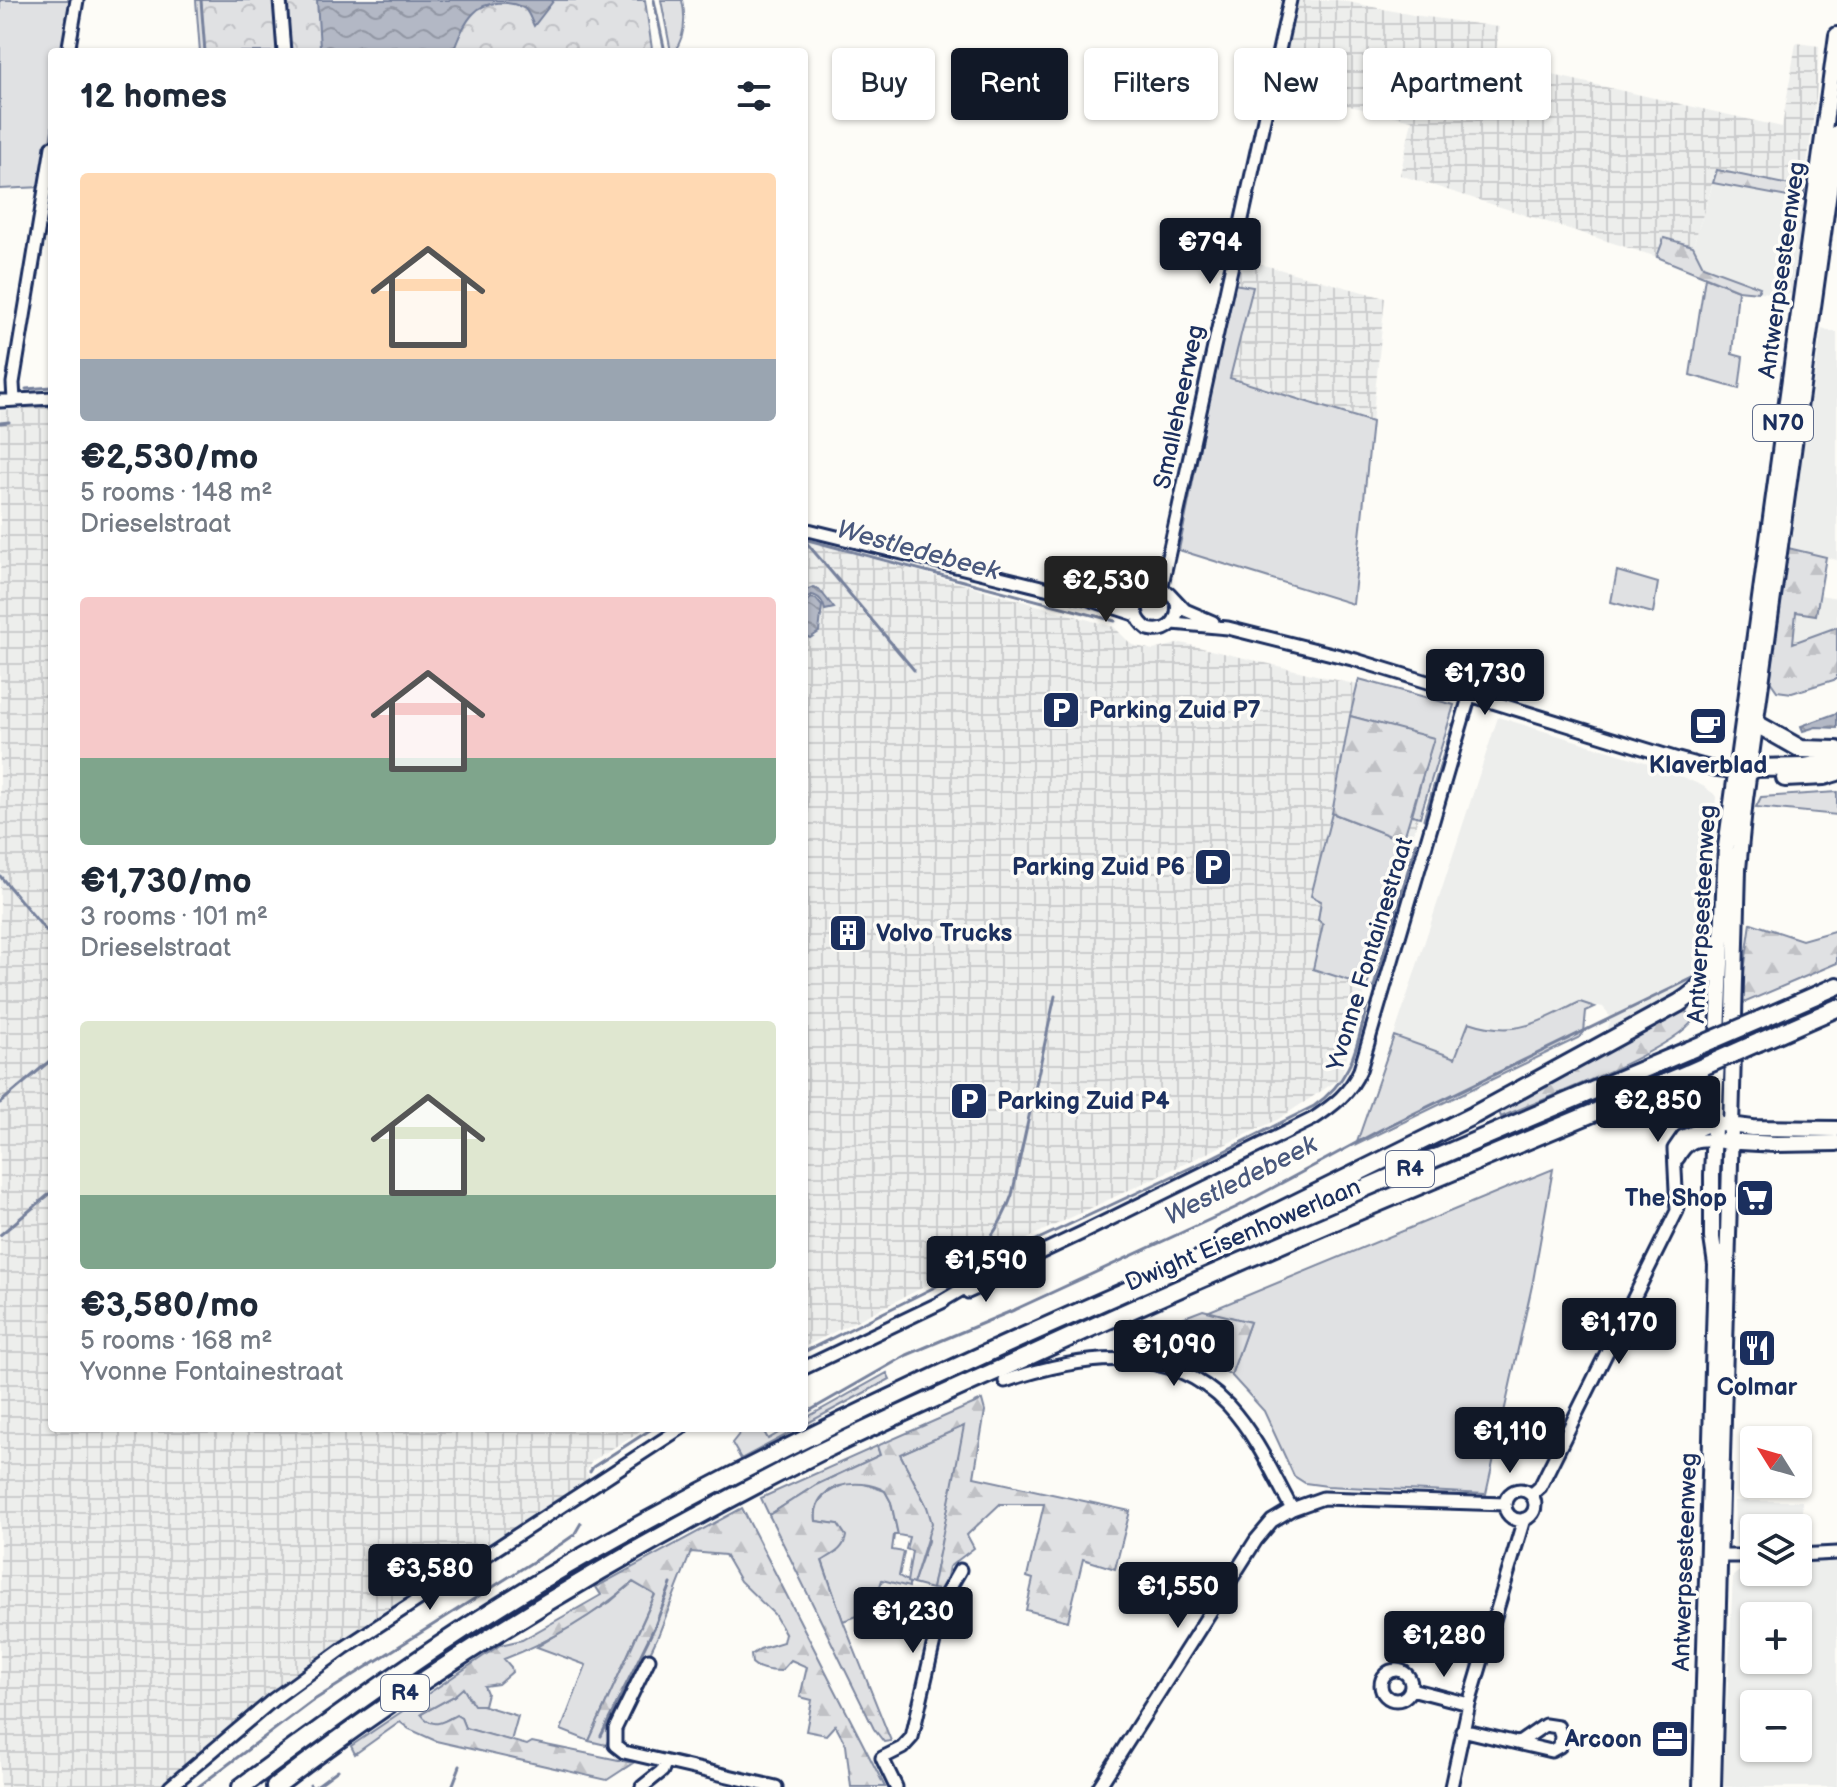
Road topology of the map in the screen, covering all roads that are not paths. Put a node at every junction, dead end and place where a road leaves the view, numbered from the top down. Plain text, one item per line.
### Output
1 (77, 0) edge
2 (280, 0) edge
3 (1290, 0) edge
4 (1836, 42) edge
5 (69, 48) edge
6 (284, 48) edge
7 (1837, 133) edge
8 (48, 171) edge
9 (1803, 325) junction
10 (48, 398) edge
11 (14, 400) junction
12 (0, 401) edge
13 (808, 530) edge
14 (1773, 541) junction
15 (1161, 589) junction
16 (1142, 595) junction
17 (1086, 598) junction
18 (1177, 602) junction
19 (1137, 615) junction
20 (1173, 623) junction
21 (1228, 628) junction
22 (1470, 694) junction
23 (1755, 723) junction
24 (1837, 750) edge
25 (1837, 761) edge
26 (1741, 772) junction
27 (1837, 772) edge
28 (1720, 941) junction
29 (1837, 986) edge
30 (1837, 1008) edge
31 (1723, 1124) junction
32 (1837, 1129) edge
33 (1714, 1140) junction
34 (1730, 1142) junction
35 (1837, 1143) edge
36 (1674, 1166) junction
37 (1156, 1278) junction
38 (808, 1366) edge
39 (1005, 1381) dead end
40 (675, 1432) edge
41 (1531, 1495) junction
42 (1505, 1504) junction
43 (1292, 1509) junction
44 (1524, 1519) junction
45 (1837, 1553) edge
46 (1812, 1554) edge
47 (1713, 1556) junction
48 (1740, 1556) edge
49 (960, 1570) dead end
50 (649, 1659) dead end
51 (1411, 1689) dead end
52 (1469, 1704) junction
53 (1462, 1730) junction
54 (1519, 1743) dead end
55 (665, 1763) junction
56 (170, 1787) edge
57 (241, 1787) edge
58 (275, 1787) edge
59 (642, 1787) edge
60 (776, 1787) edge
61 (896, 1787) edge
62 (1099, 1787) edge
63 (1451, 1787) edge
64 (1701, 1787) edge
65 (1713, 1787) edge

1 - 5 street
2 - 6 street
3 - 15 street, Smalleheerweg
4 - 9 main road, Antwerpsesteenweg / N70
7 - 9 main road, Antwerpsesteenweg / N70
8 - 11 street
9 - 14 main road, Antwerpsesteenweg / N70
10 - 11 street
11 - 12 street
13 - 17 street
14 - 23 main road, Antwerpsesteenweg / N70
14 - 26 main road, Antwerpsesteenweg / N70
15 - 16 street
15 - 18 street
16 - 17 street
16 - 19 street
17 - 19 street
18 - 20 street
18 - 21 street
19 - 20 street
20 - 21 street
21 - 22 street
22 - 26 street
22 - 38 street, Yvonne Fontainestraat
23 - 24 highway
23 - 26 main road, Antwerpsesteenweg / N70
25 - 26 highway
26 - 27 highway
26 - 28 main road, Antwerpsesteenweg / N70
26 - 31 main road, Antwerpsesteenweg / N70
28 - 31 main road, Antwerpsesteenweg / N70
28 - 37 highway
29 - 37 highway, Dwight Eisenhowerlaan / R4, bridge
30 - 58 highway, Dwight Eisenhowerlaan / R4, bridge
31 - 32 main road
31 - 33 main road, Antwerpsesteenweg / N70
31 - 34 main road, Antwerpsesteenweg / N70
31 - 36 street
33 - 34 main road
33 - 36 street
33 - 47 main road, Antwerpsesteenweg / N70
34 - 35 main road
34 - 47 main road, Antwerpsesteenweg / N70
36 - 41 street
37 - 57 highway, Dwight Eisenhowerlaan / R4
39 - 43 street
40 - 56 street
41 - 42 street
41 - 44 street
42 - 43 street
42 - 44 street
43 - 62 street
44 - 52 street
45 - 46 street
47 - 48 street
47 - 64 main road, Antwerpsesteenweg / N70
47 - 65 main road, Antwerpsesteenweg / N70
49 - 61 street
50 - 55 street
51 - 52 street
52 - 53 street
53 - 54 street
53 - 63 street
55 - 59 street
55 - 60 street

